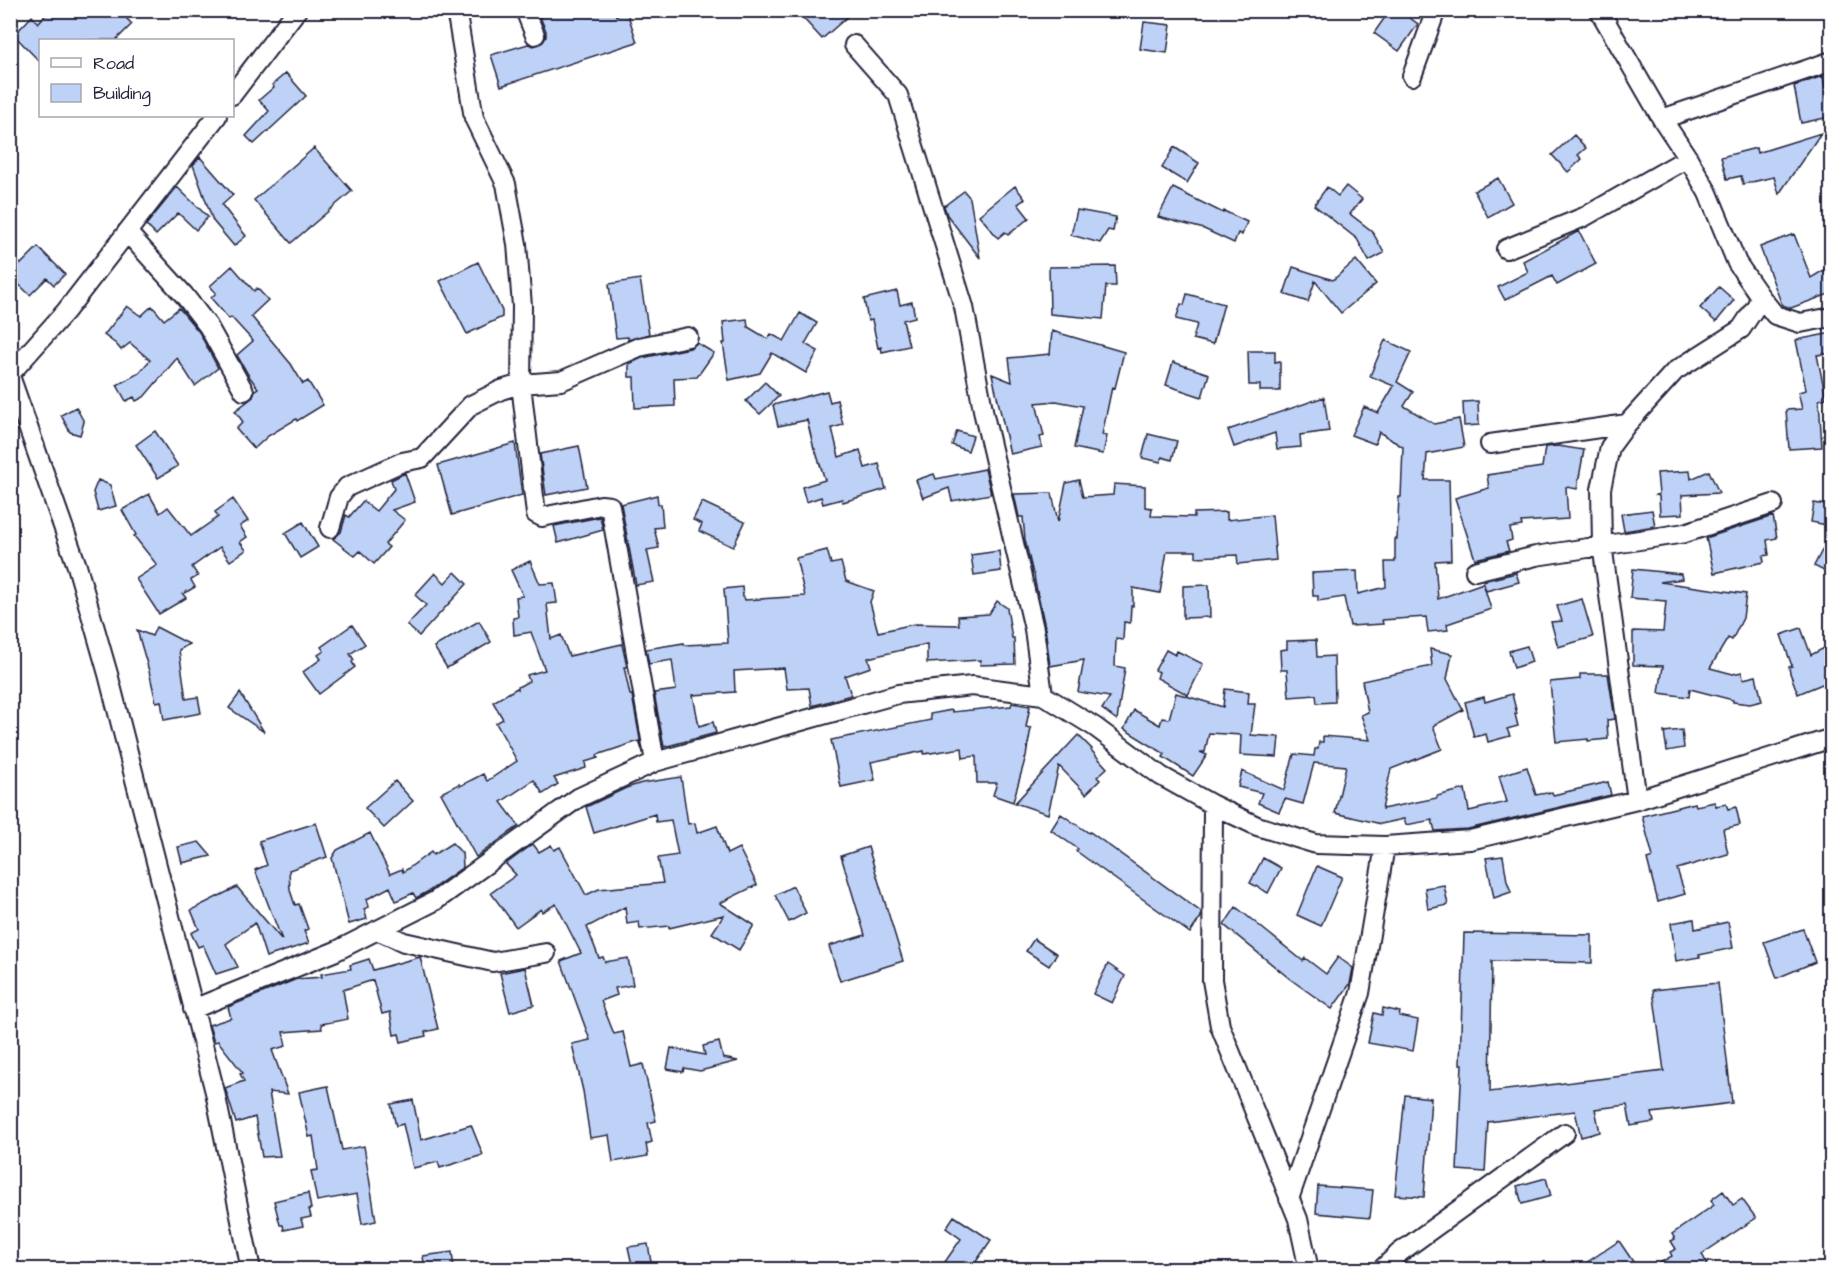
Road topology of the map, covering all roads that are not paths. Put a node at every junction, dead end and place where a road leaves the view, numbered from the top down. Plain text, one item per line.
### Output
1 (297, 10) edge
2 (454, 10) edge
3 (525, 10) edge
4 (1436, 10) edge
5 (1599, 10) edge
6 (535, 35) dead end
7 (854, 45) dead end
8 (1832, 61) edge
9 (1412, 76) dead end
10 (234, 92) edge
11 (216, 117) edge
12 (1662, 119) junction
13 (1688, 158) junction
14 (127, 232) junction
15 (1506, 249) dead end
16 (1760, 296) junction
17 (1832, 317) edge
18 (688, 337) dead end
19 (10, 375) edge
20 (521, 384) junction
21 (244, 391) dead end
22 (1627, 424) junction
23 (1490, 444) dead end
24 (1773, 504) dead end
25 (330, 528) dead end
26 (1602, 544) junction
27 (1475, 571) dead end
28 (1044, 695) junction
29 (1832, 738) edge
30 (655, 762) junction
31 (1637, 800) junction
32 (1213, 805) junction
33 (1385, 846) junction
34 (377, 930) junction
35 (546, 953) dead end
36 (193, 1010) junction
37 (1565, 1133) dead end
38 (1289, 1198) junction
39 (251, 1269) edge
40 (1309, 1269) edge
41 (1382, 1269) edge

1 - 10 street
2 - 20 street
3 - 6 street
4 - 9 street
5 - 12 street
7 - 28 street
8 - 12 street
11 - 14 street
12 - 13 street
13 - 15 street
13 - 16 street
14 - 19 street
14 - 21 street
16 - 17 street
16 - 22 street
18 - 20 street
19 - 36 street
20 - 25 street
20 - 30 street
22 - 23 street
22 - 26 street
24 - 26 street
26 - 27 street
26 - 31 street
28 - 30 street
28 - 32 street
29 - 31 street
30 - 34 street
31 - 33 street
32 - 33 street
32 - 38 street
33 - 38 street
34 - 35 street
34 - 36 street
36 - 39 street
37 - 41 street
38 - 40 street

